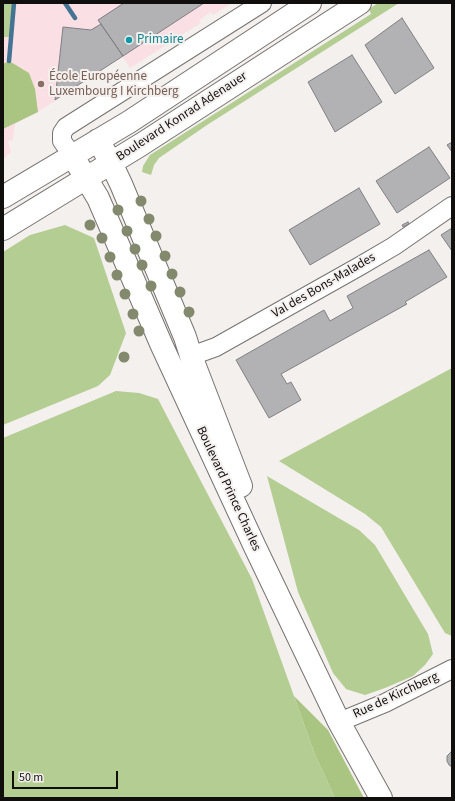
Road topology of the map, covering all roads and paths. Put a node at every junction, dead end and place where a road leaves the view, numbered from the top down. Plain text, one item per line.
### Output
1 (262, 3) edge
2 (310, 3) edge
3 (360, 3) edge
4 (98, 140) junction
5 (72, 156) junction
6 (112, 163) junction
7 (86, 179) junction
8 (3, 197) edge
9 (452, 206) edge
10 (3, 229) edge
11 (191, 356) junction
12 (171, 365) junction
13 (286, 612) junction
14 (452, 669) edge
15 (339, 722) junction
16 (381, 798) edge

1 - 5 street
2 - 4 main road, Boulevard Konrad Adenauer
3 - 6 main road, Boulevard Konrad Adenauer
4 - 5 main road, Boulevard Konrad Adenauer
4 - 6 main road, Boulevard Prince Charles
5 - 7 main road, Boulevard Prince Charles
5 - 8 main road, Boulevard Konrad Adenauer
6 - 7 main road, Boulevard Konrad Adenauer
6 - 11 main road, Boulevard Prince Charles
7 - 10 main road, Boulevard Konrad Adenauer
7 - 12 main road, Boulevard Prince Charles
9 - 11 street, Val des Bons-Malades
11 - 12 main road
11 - 13 main road, Boulevard Prince Charles
12 - 13 main road, Boulevard Prince Charles
13 - 15 main road, Boulevard Prince Charles
14 - 15 street, Rue de Kirchberg
15 - 16 main road, Boulevard Prince Charles

